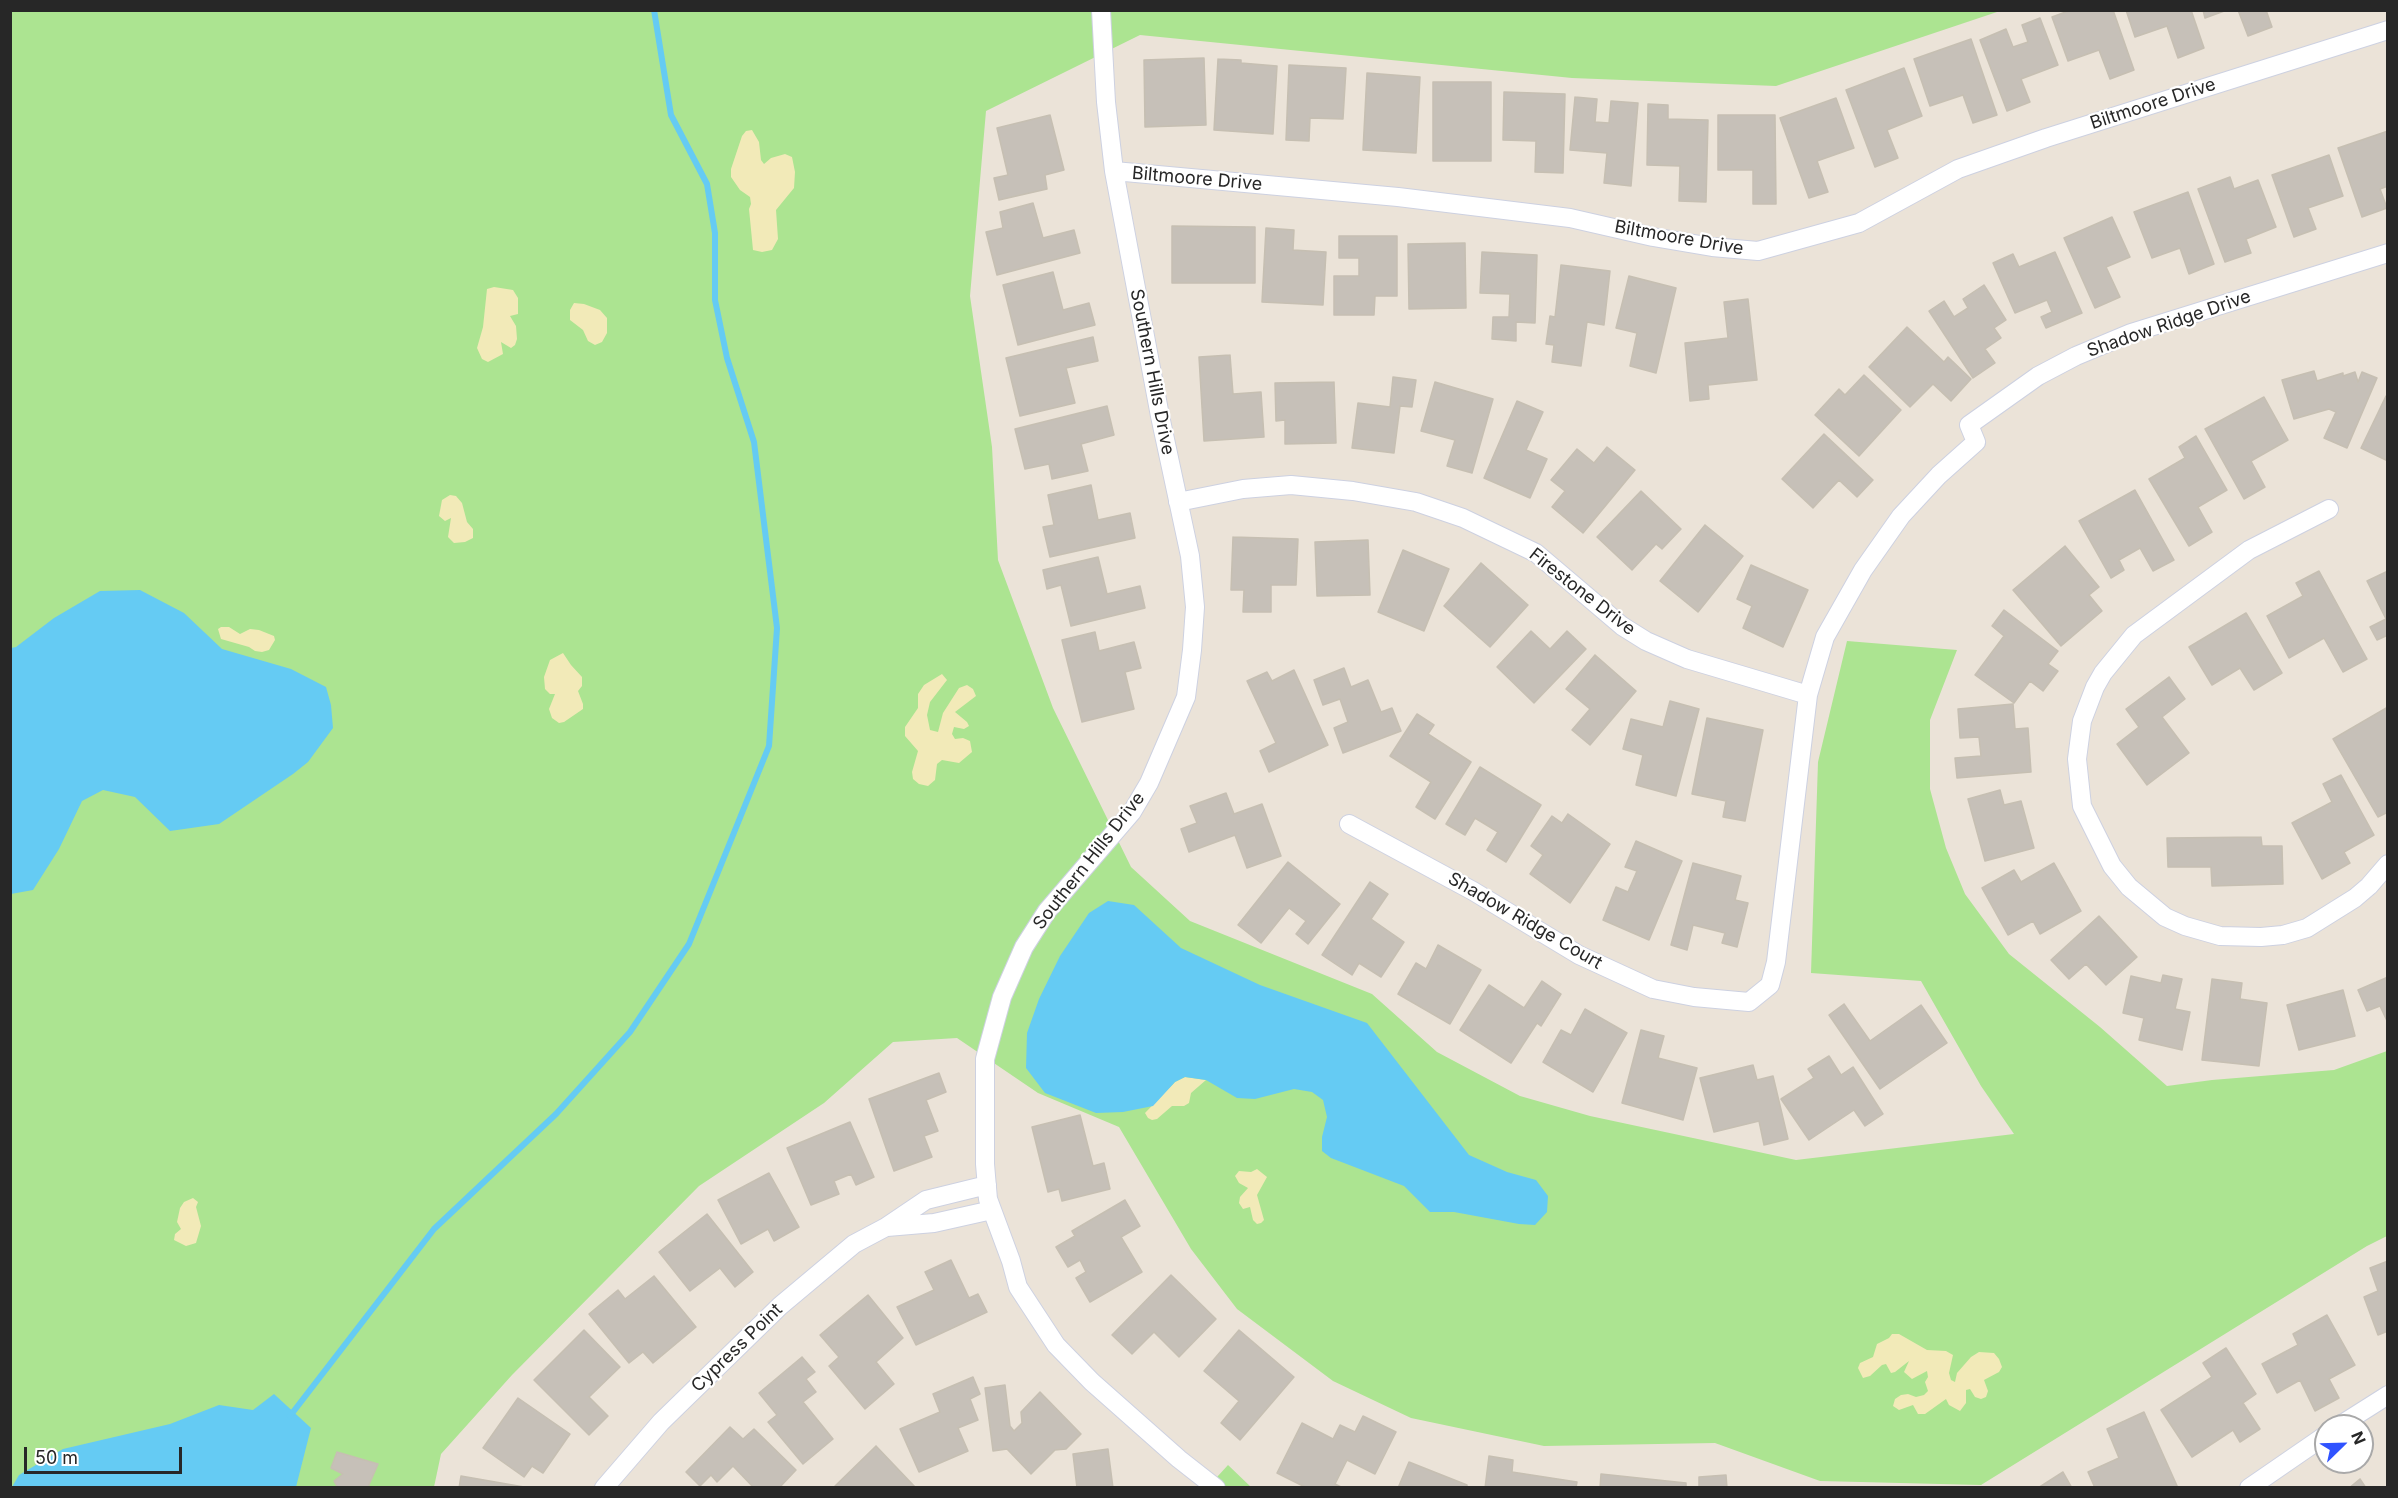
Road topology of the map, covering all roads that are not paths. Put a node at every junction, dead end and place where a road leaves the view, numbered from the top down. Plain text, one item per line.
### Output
1 (1101, 10) edge
2 (2388, 30) edge
3 (1114, 171) junction
4 (2388, 253) edge
5 (1178, 502) junction
6 (2329, 509) dead end
7 (1808, 695) junction
8 (1349, 824) dead end
9 (2388, 864) edge
10 (987, 1185) junction
11 (992, 1210) junction
12 (886, 1227) junction
13 (2388, 1395) edge
14 (2358, 1414) edge
15 (2314, 1443) edge
16 (604, 1488) edge
17 (1216, 1488) edge
18 (2249, 1488) edge

1 - 3 street, Southern Hills Drive
2 - 3 street, Biltmoore Drive
3 - 5 street, Southern Hills Drive
4 - 7 street, Shadow Ridge Drive
5 - 7 street, Firestone Drive
5 - 10 street, Southern Hills Drive
6 - 9 street
7 - 8 street, Shadow Ridge Court
10 - 11 street, Southern Hills Drive
10 - 12 street, Cypress Point
11 - 12 street, Cypress Point
11 - 17 street, Southern Hills Drive
12 - 16 street, Cypress Point
13 - 14 street
15 - 18 street

